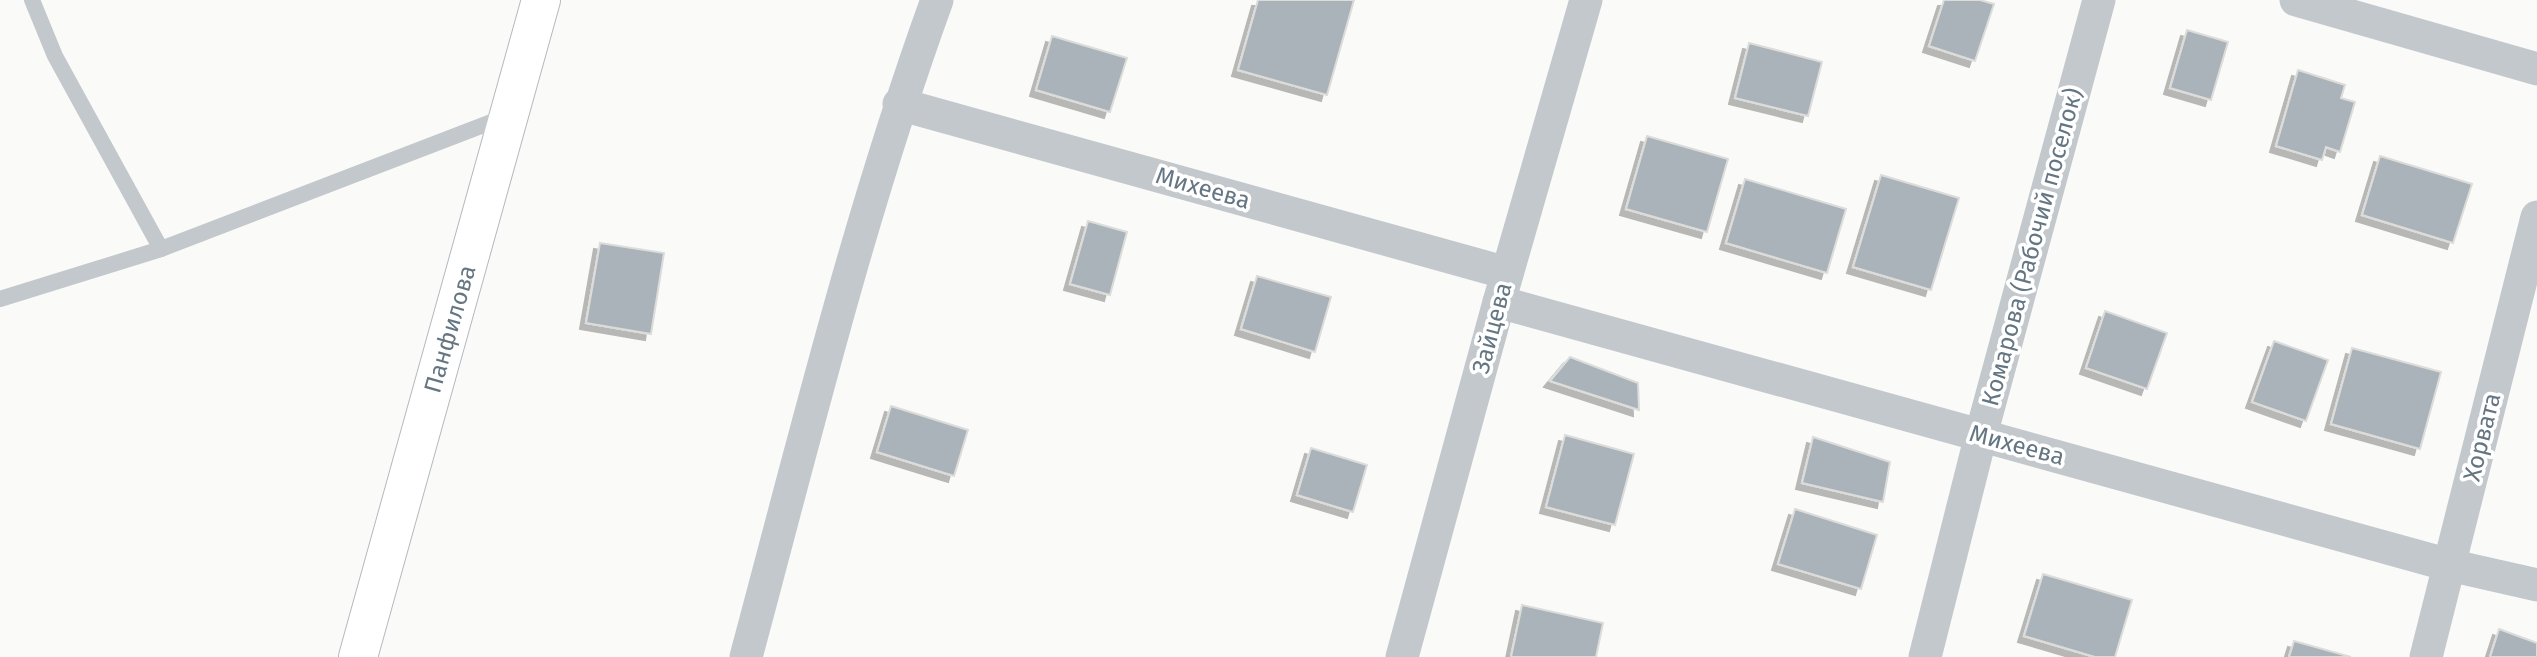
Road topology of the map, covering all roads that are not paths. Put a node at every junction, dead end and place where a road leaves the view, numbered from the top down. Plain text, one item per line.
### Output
1 (32, 0) edge
2 (541, 0) edge
3 (937, 0) edge
4 (1586, 0) edge
5 (2099, 0) edge
6 (2296, 0) edge
7 (2537, 69) edge
8 (899, 104) junction
9 (509, 115) junction
10 (2537, 217) edge
11 (161, 249) junction
12 (1503, 288) junction
13 (0, 299) edge
14 (1981, 435) junction
15 (2449, 565) junction
16 (2537, 585) edge
17 (358, 657) edge
18 (746, 657) edge
19 (1402, 657) edge
20 (1924, 657) edge
21 (2426, 657) edge

1 - 11 lane
2 - 9 street, Панфилова
3 - 8 street
4 - 12 street, Зайцева
5 - 14 street, Комарова (Рабочий поселок)
6 - 7 street
8 - 12 street, Михеева
8 - 18 street
9 - 11 lane
9 - 17 street, Панфилова
10 - 15 street, Хорвата
11 - 13 lane
12 - 14 street, Михеева
12 - 19 street, Зайцева
14 - 15 street, Михеева
14 - 20 street, Комарова (Рабочий поселок)
15 - 16 street, Михеева
15 - 21 street, Хорвата

